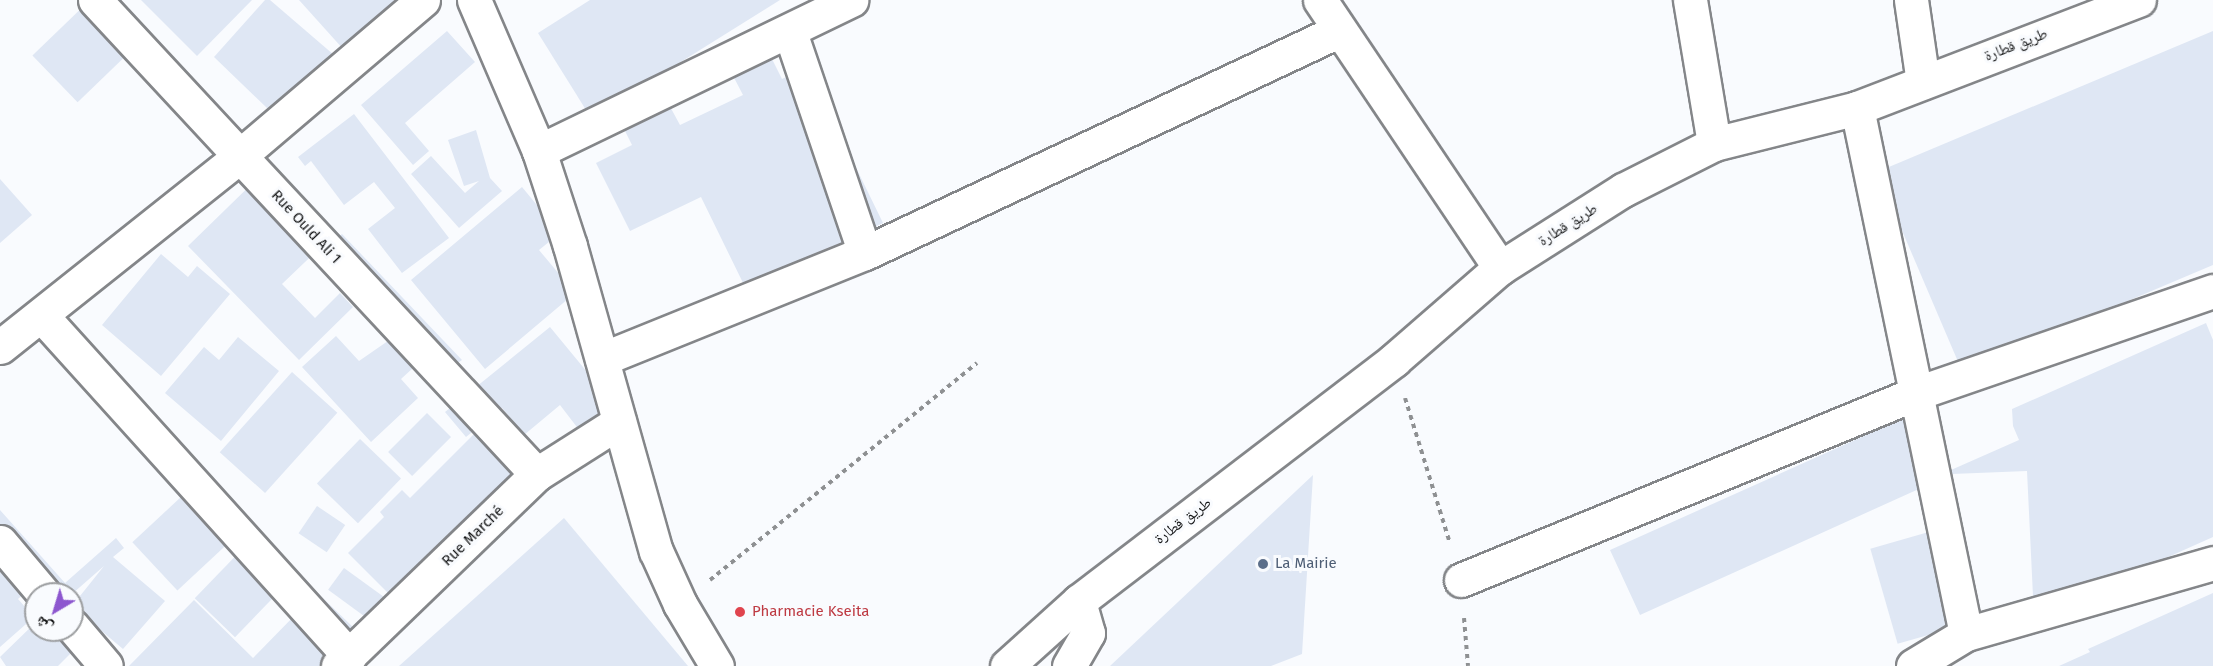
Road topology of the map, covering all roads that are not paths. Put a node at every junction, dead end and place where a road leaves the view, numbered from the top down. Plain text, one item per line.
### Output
1 (95, 0) edge
2 (423, 0) edge
3 (851, 0) edge
4 (1320, 0) edge
5 (1690, 0) edge
6 (1911, 0) edge
7 (2139, 0) edge
8 (476, 1) edge
9 (2107, 5) edge
10 (1338, 31) junction
11 (790, 32) junction
12 (1923, 82) junction
13 (1857, 108) junction
14 (1714, 144) junction
15 (539, 151) junction
16 (240, 156) junction
17 (865, 253) junction
18 (1500, 268) junction
19 (2213, 291) edge
20 (41, 315) junction
21 (0, 347) edge
22 (602, 359) junction
23 (1917, 393) junction
24 (620, 422) junction
25 (537, 474) junction
26 (0, 542) edge
27 (2213, 563) edge
28 (1461, 580) road end
29 (34, 582) edge
30 (1079, 601) junction
31 (1966, 634) junction
32 (84, 640) edge
33 (344, 661) edge
34 (106, 666) edge
35 (717, 666) edge
36 (1007, 666) edge
37 (1069, 666) edge
38 (1913, 666) edge

1 - 16 street, Rue Ould Ali 1
2 - 16 street
3 - 11 street
4 - 10 street
5 - 14 street
6 - 12 street
7 - 9 street, طريق قطارة
8 - 15 street
9 - 12 street, طريق قطارة
10 - 17 street
10 - 18 street
11 - 15 street
11 - 17 street
12 - 13 street, طريق قطارة
13 - 14 street, طريق قطارة
13 - 23 street
14 - 18 street, طريق قطارة
15 - 22 street
16 - 20 street
16 - 25 street, Rue Ould Ali 1
17 - 22 street
18 - 30 street, طريق قطارة
19 - 23 street
20 - 21 street
20 - 33 street
22 - 24 street
23 - 28 street
23 - 31 street
24 - 25 street, Rue Marché
24 - 35 street
25 - 33 street, Rue Marché
26 - 29 street
27 - 31 street
30 - 36 street, طريق قطارة
30 - 37 street
31 - 38 street
32 - 34 street

